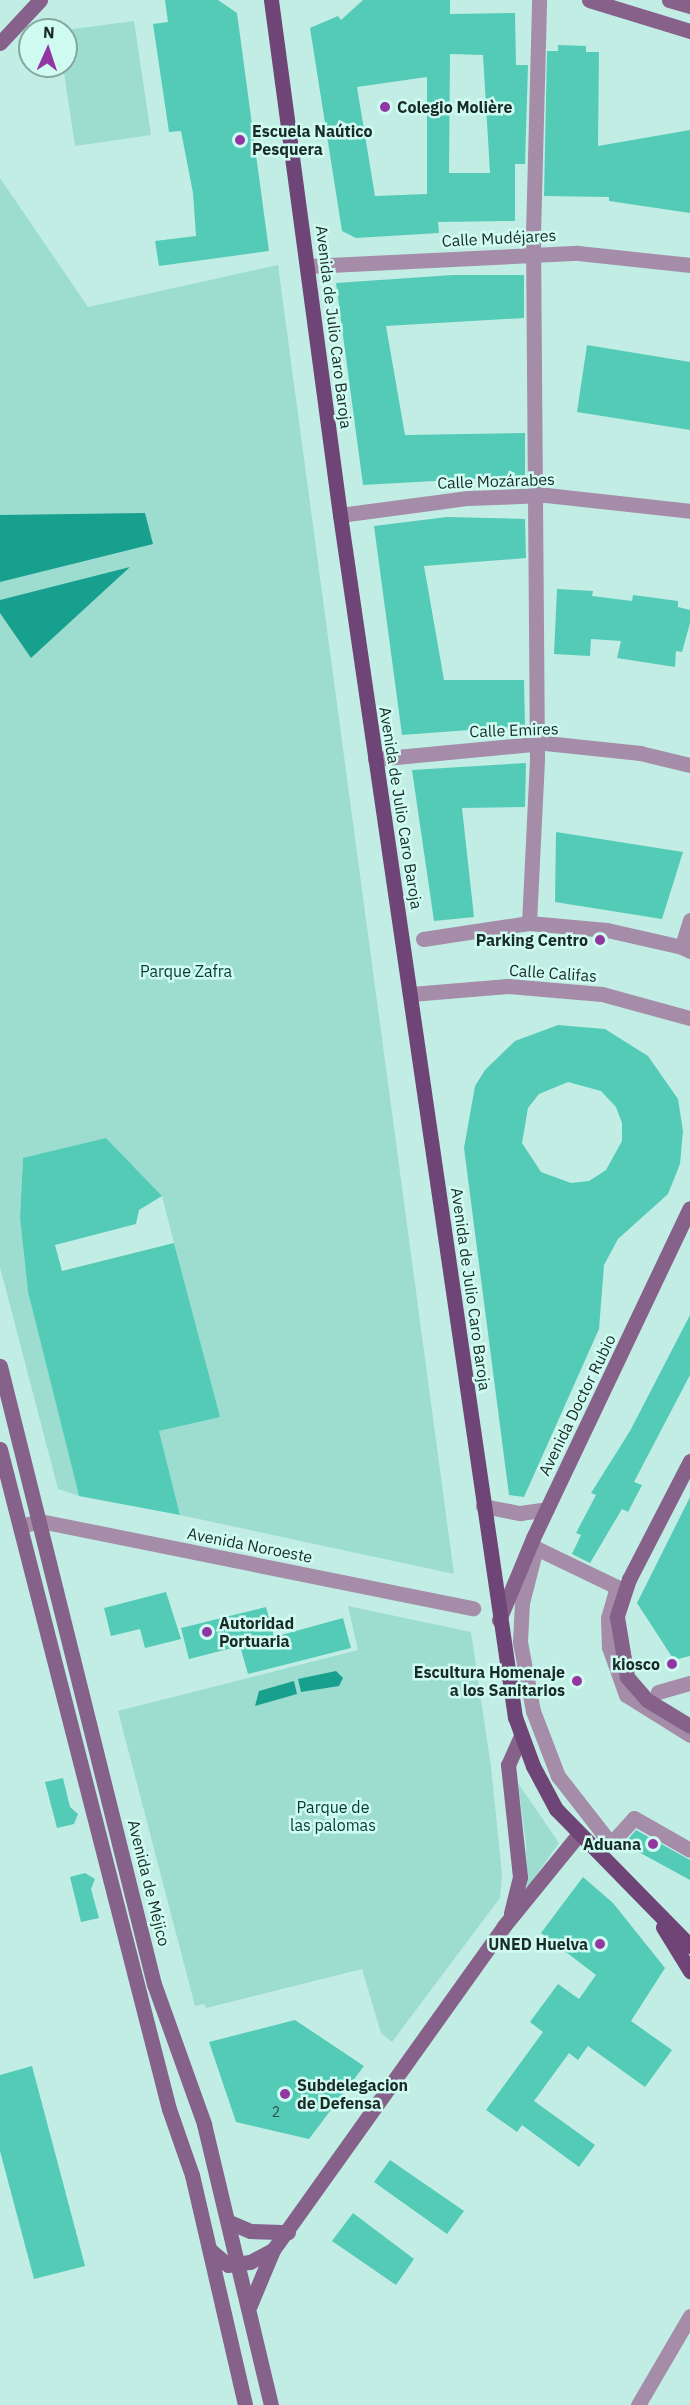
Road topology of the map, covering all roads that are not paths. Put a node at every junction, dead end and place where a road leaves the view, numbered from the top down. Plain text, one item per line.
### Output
1 (40, 0) edge
2 (271, 0) edge
3 (539, 0) edge
4 (589, 0) edge
5 (690, 31) edge
6 (0, 43) edge
7 (535, 254) junction
8 (690, 265) edge
9 (309, 266) junction
10 (536, 496) junction
11 (690, 511) edge
12 (340, 515) junction
13 (536, 743) junction
14 (375, 759) junction
15 (690, 765) edge
16 (690, 920) edge
17 (529, 923) junction
18 (423, 939) dead end
19 (686, 949) edge
20 (411, 994) junction
21 (690, 1018) edge
22 (690, 1208) edge
23 (0, 1366) edge
24 (0, 1449) edge
25 (690, 1461) edge
26 (483, 1506) junction
27 (547, 1509) junction
28 (40, 1521) junction
29 (20, 1526) junction
30 (473, 1608) dead end
31 (499, 1620) junction
32 (690, 1683) edge
33 (658, 1692) dead end
34 (690, 1726) edge
35 (690, 1735) edge
36 (521, 1736) junction
37 (578, 1835) junction
38 (690, 1850) edge
39 (651, 1907) junction
40 (504, 1926) junction
41 (690, 1946) edge
42 (689, 1968) edge
43 (229, 2222) junction
44 (288, 2232) junction
45 (210, 2250) junction
46 (273, 2250) junction
47 (239, 2264) junction
48 (249, 2311) junction
49 (690, 2316) edge
50 (245, 2405) edge
51 (271, 2405) edge
52 (638, 2405) edge

1 - 6 street
2 - 9 main road, Avenida de Julio Caro Baroja
3 - 7 street
4 - 5 street
7 - 8 street, Calle Mudéjares
7 - 9 street, Calle Mudéjares
7 - 10 street
9 - 12 main road, Avenida de Julio Caro Baroja
10 - 11 street, Calle Mozárabes
10 - 12 street, Calle Mozárabes
10 - 13 street
12 - 14 main road, Avenida de Julio Caro Baroja
13 - 14 street, Calle Emires
13 - 15 street, Calle Emires
13 - 17 street
14 - 20 main road, Avenida de Julio Caro Baroja
16 - 19 street
17 - 18 street
17 - 19 street
20 - 21 street, Calle Califas
20 - 26 main road, Avenida de Julio Caro Baroja
22 - 27 street, Avenida Doctor Rubio
23 - 28 street, Avenida de Méjico
24 - 29 street
25 - 34 street
26 - 27 street
26 - 31 main road, Avenida de Julio Caro Baroja
27 - 31 street, Avenida Doctor Rubio
28 - 29 street, Avenida Noroeste
28 - 30 street, Avenida Noroeste
28 - 43 street, Avenida de Méjico
29 - 45 street
31 - 36 main road, Avenida de Julio Caro Baroja
32 - 33 street
35 - 38 street
36 - 37 main road, Avenida de Julio Caro Baroja
36 - 40 street
37 - 39 main road, Avenida de Julio Caro Baroja
37 - 40 street
39 - 41 main road
39 - 42 main road
40 - 44 street
43 - 44 street
43 - 47 street, Avenida de Méjico
44 - 46 street
45 - 47 street
45 - 50 street
46 - 47 street
46 - 48 street
47 - 48 street, Avenida de Méjico
48 - 51 street, Avenida de Méjico
49 - 52 street

